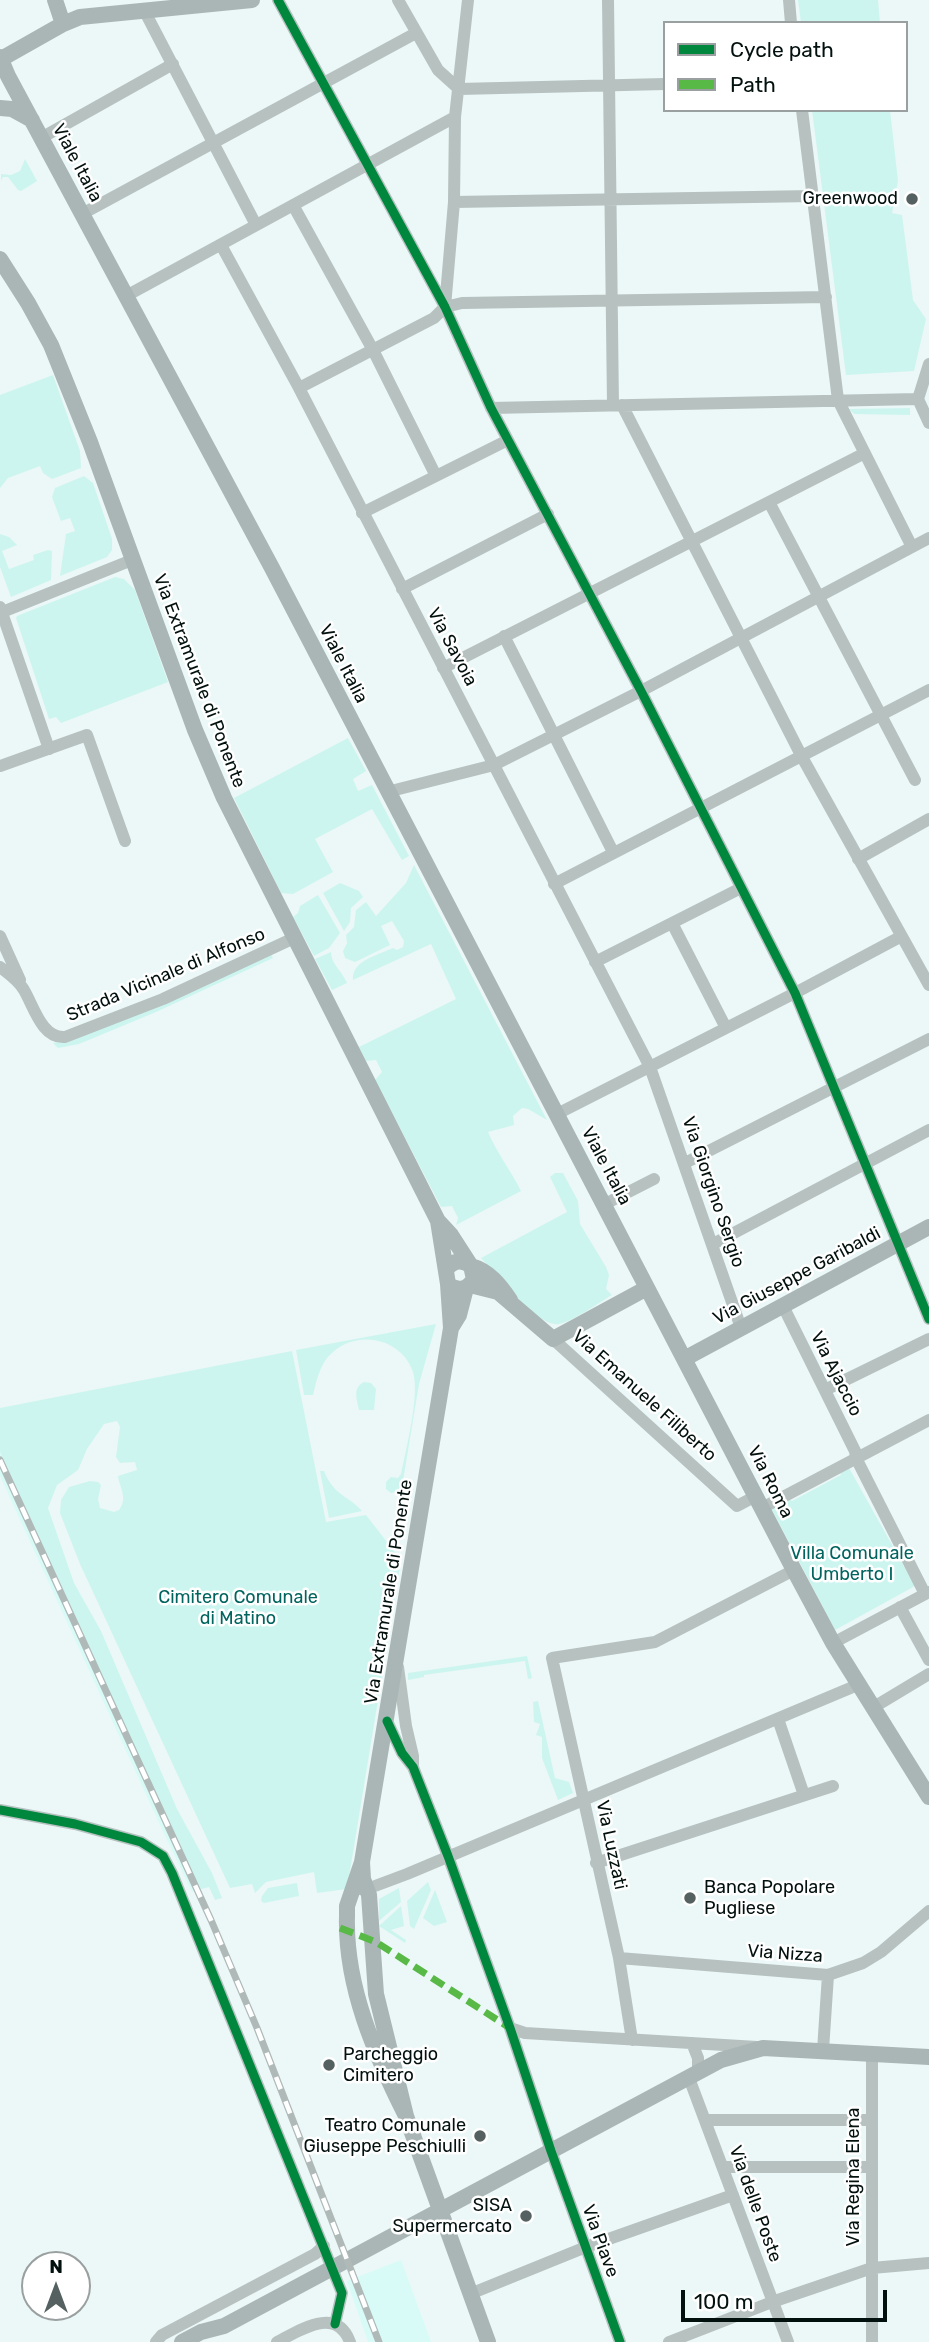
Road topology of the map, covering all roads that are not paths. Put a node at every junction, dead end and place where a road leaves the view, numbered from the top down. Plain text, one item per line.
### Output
1 (55, 0) edge
2 (253, 0) edge
3 (278, 0) edge
4 (398, 0) edge
5 (468, 0) edge
6 (608, 0) edge
7 (789, 0) edge
8 (144, 10) junction
9 (792, 21) edge
10 (63, 24) junction
11 (416, 33) junction
12 (173, 64) junction
13 (2, 65) edge
14 (323, 84) junction
15 (663, 84) edge
16 (610, 85) junction
17 (458, 89) junction
18 (0, 92) edge
19 (0, 108) edge
20 (802, 112) edge
21 (455, 117) junction
22 (32, 120) junction
23 (41, 138) junction
24 (215, 143) junction
25 (367, 164) junction
26 (813, 196) junction
27 (611, 200) junction
28 (454, 202) junction
29 (293, 205) junction
30 (82, 214) junction
31 (256, 225) junction
32 (221, 245) junction
33 (0, 259) edge
34 (126, 296) junction
35 (826, 297) junction
36 (612, 300) junction
37 (445, 307) junction
38 (373, 350) junction
39 (929, 363) edge
40 (299, 388) junction
41 (918, 399) junction
42 (838, 400) junction
43 (618, 405) junction
44 (491, 408) junction
45 (929, 423) edge
46 (508, 440) junction
47 (863, 453) junction
48 (436, 477) junction
49 (769, 502) junction
50 (362, 513) junction
51 (548, 514) junction
52 (929, 538) edge
53 (691, 540) junction
54 (912, 547) junction
55 (132, 560) junction
56 (402, 589) junction
57 (590, 592) junction
58 (818, 595) junction
59 (1, 611) edge
60 (504, 636) junction
61 (742, 636) junction
62 (443, 668) junction
63 (929, 690) edge
64 (641, 691) junction
65 (882, 713) junction
66 (552, 734) junction
67 (49, 749) junction
68 (802, 757) junction
69 (494, 765) junction
70 (0, 766) edge
71 (915, 780) dead end
72 (387, 792) junction
73 (701, 809) junction
74 (929, 819) edge
75 (125, 841) dead end
76 (613, 852) junction
77 (858, 859) junction
78 (554, 884) junction
79 (741, 888) junction
80 (672, 923) junction
81 (0, 936) edge
82 (900, 936) junction
83 (294, 938) junction
84 (595, 962) junction
85 (0, 967) edge
86 (929, 985) edge
87 (23, 987) junction
88 (795, 993) junction
89 (726, 1028) junction
90 (929, 1039) edge
91 (650, 1067) junction
92 (835, 1086) junction
93 (557, 1114) junction
94 (929, 1130) edge
95 (685, 1163) junction
96 (866, 1163) junction
97 (654, 1180) dead end
98 (605, 1204) junction
99 (438, 1221) junction
100 (929, 1227) edge
101 (899, 1243) junction
102 (713, 1244) junction
103 (471, 1266) junction
104 (447, 1276) junction
105 (468, 1287) junction
106 (648, 1288) junction
107 (510, 1300) junction
108 (783, 1306) junction
109 (929, 1320) edge
110 (451, 1328) junction
111 (741, 1328) junction
112 (553, 1339) junction
113 (929, 1339) edge
114 (684, 1359) junction
115 (825, 1390) junction
116 (929, 1420) edge
117 (856, 1458) junction
118 (759, 1502) junction
119 (794, 1570) junction
120 (927, 1593) edge
121 (900, 1607) junction
122 (833, 1643) junction
123 (929, 1660) edge
124 (397, 1663) junction
125 (929, 1674) edge
126 (860, 1684) junction
127 (874, 1707) junction
128 (389, 1712) junction
129 (404, 1716) junction
130 (778, 1719) junction
131 (413, 1767) junction
132 (833, 1786) dead end
133 (804, 1795) junction
134 (929, 1797) edge
135 (584, 1801) junction
136 (0, 1810) edge
137 (448, 1856) junction
138 (596, 1863) junction
139 (361, 1888) junction
140 (929, 1910) edge
141 (618, 1958) junction
142 (828, 1975) junction
143 (510, 2028) junction
144 (632, 2040) junction
145 (692, 2043) junction
146 (763, 2048) junction
147 (823, 2050) junction
148 (872, 2053) junction
149 (929, 2057) edge
150 (694, 2075) junction
151 (406, 2116) junction
152 (705, 2120) junction
153 (872, 2120) junction
154 (551, 2151) junction
155 (723, 2167) junction
156 (872, 2167) junction
157 (733, 2195) junction
158 (439, 2211) junction
159 (324, 2246) junction
160 (586, 2247) junction
161 (929, 2263) edge
162 (872, 2268) junction
163 (470, 2294) junction
164 (772, 2302) junction
165 (335, 2324) junction
166 (224, 2326) junction
167 (156, 2342) edge
168 (182, 2342) edge
169 (209, 2342) edge
170 (277, 2342) edge
171 (350, 2342) edge
172 (488, 2342) edge
173 (620, 2342) edge
174 (669, 2342) edge
175 (788, 2342) edge
176 (872, 2342) edge

1 - 10 main road
2 - 8 main road
3 - 14 street
4 - 11 street
5 - 17 street
6 - 16 street
7 - 9 street
8 - 10 main road
8 - 12 street
10 - 13 main road
11 - 14 street
11 - 17 street
12 - 23 street
12 - 24 street
13 - 18 main road
13 - 22 main road, Viale Italia
14 - 24 street
14 - 25 street
15 - 16 street
16 - 17 street
16 - 27 street
17 - 21 street
19 - 22 main road
20 - 26 street
21 - 25 street
21 - 28 street
22 - 23 main road, Viale Italia
23 - 30 main road, Viale Italia
24 - 30 street
24 - 31 street
25 - 29 street
25 - 37 street
26 - 27 street
26 - 35 street
27 - 28 street
27 - 36 street
28 - 37 street
29 - 31 street
29 - 38 street
30 - 34 main road, Viale Italia
31 - 32 street
32 - 34 street
32 - 40 street, Via Savoia
33 - 55 main road, Via Extramurale di Ponente
34 - 72 main road, Viale Italia
35 - 36 street
35 - 42 street
36 - 37 street
36 - 43 street
37 - 38 street
37 - 44 street
38 - 40 street
38 - 48 street
39 - 41 street
40 - 50 street, Via Savoia
41 - 42 street
41 - 45 street
42 - 43 street
42 - 47 street
43 - 44 street
43 - 53 street
44 - 46 street
46 - 48 street
46 - 51 street
47 - 49 street
47 - 54 street
48 - 50 street
49 - 53 street
49 - 58 street
50 - 56 street, Via Savoia
51 - 56 street
51 - 57 street
52 - 54 street
53 - 57 street
53 - 61 street
54 - 58 street
55 - 59 street
55 - 83 main road, Via Extramurale di Ponente
56 - 62 street, Via Savoia
57 - 60 street
57 - 64 street
58 - 61 street
58 - 65 street
59 - 67 street
60 - 62 street
60 - 66 street
61 - 64 street
61 - 68 street
62 - 69 street, Via Savoia
63 - 65 street
64 - 66 street
64 - 73 street
65 - 68 street
65 - 71 street
66 - 69 street
66 - 76 street
67 - 70 street
67 - 75 street
68 - 73 street
68 - 77 street
69 - 72 street
69 - 78 street, Via Savoia
72 - 93 main road, Viale Italia
73 - 76 street
73 - 79 street
74 - 77 street
76 - 78 street
77 - 82 street
78 - 84 street, Via Savoia
79 - 80 street
79 - 88 street
80 - 84 street
80 - 89 street
81 - 87 street
82 - 86 street
82 - 88 street
83 - 87 street, Strada Vicinale di Alfonso
83 - 99 main road, Via Extramurale di Ponente
84 - 91 street, Via Savoia
85 - 87 street, Strada Vicinale di Alfonso
88 - 89 street
88 - 92 street
89 - 91 street
90 - 92 street
91 - 93 street
91 - 95 street, Via Giorgino Sergio
92 - 95 street
92 - 96 street
93 - 98 main road, Viale Italia
94 - 96 street
95 - 102 street, Via Giorgino Sergio
96 - 101 street
96 - 102 street
97 - 98 street
98 - 106 main road, Viale Italia
99 - 103 main road, Via Extramurale di Ponente
99 - 104 main road, Via Extramurale di Ponente
100 - 101 main road, Via Giuseppe Garibaldi
101 - 108 main road, Via Giuseppe Garibaldi
101 - 109 street
102 - 111 street, Via Giorgino Sergio
103 - 104 main road
103 - 105 main road, Via Extramurale di Ponente
103 - 107 main road
104 - 105 main road
104 - 110 main road, Via Extramurale di Ponente
105 - 107 main road
105 - 110 main road, Via Extramurale di Ponente
106 - 112 main road
106 - 114 main road, Via Roma
107 - 112 main road, Via Emanuele Filiberto
108 - 111 main road, Via Giuseppe Garibaldi
108 - 115 street, Via Ajaccio
110 - 124 main road, Via Extramurale di Ponente
111 - 114 main road, Via Giuseppe Garibaldi
112 - 118 street, Via Emanuele Filiberto
113 - 115 street
114 - 118 main road, Via Roma
115 - 117 street, Via Ajaccio
116 - 117 street
117 - 118 street
117 - 120 street
118 - 119 main road, Via Roma
119 - 122 main road, Via Roma
119 - 135 street, Via Luzzati
120 - 121 street
121 - 122 street
121 - 123 street
122 - 126 main road, Via Roma
124 - 128 main road, Via Extramurale di Ponente
124 - 129 street
125 - 127 street
126 - 127 main road, Via Roma
126 - 130 street
127 - 134 main road, Via Roma
128 - 129 street
128 - 131 street
128 - 139 main road, Via Extramurale di Ponente
129 - 131 street
130 - 133 street
130 - 135 street
131 - 137 street, Via Piave
132 - 133 street
133 - 138 street
135 - 137 street
135 - 138 street, Via Luzzati
136 - 159 street
137 - 139 street
137 - 143 street, Via Piave
138 - 141 street, Via Luzzati
139 - 151 main road, Via Extramurale di Ponente
139 - 151 main road, Via Extramurale di Ponente
140 - 142 street, Via Nizza
141 - 142 street, Via Nizza
141 - 144 street, Via Luzzati
142 - 147 street
143 - 144 street
143 - 154 street, Via Piave
144 - 145 street
145 - 146 street
145 - 150 street, Via delle Poste
146 - 147 main road
146 - 150 main road
147 - 148 main road
148 - 149 main road
148 - 153 street, Via Regina Elena
150 - 152 street, Via delle Poste
150 - 154 main road
151 - 158 main road, Via Extramurale di Ponente
152 - 153 street
152 - 155 street, Via delle Poste
153 - 156 street, Via Regina Elena
154 - 158 main road
154 - 160 street, Via Piave
155 - 156 street
155 - 157 street, Via delle Poste
156 - 162 street, Via Regina Elena
157 - 160 street
157 - 164 street, Via delle Poste
158 - 163 main road, Via Extramurale di Ponente
158 - 166 main road
159 - 165 street
159 - 167 street
160 - 163 street
160 - 173 street, Via Piave
161 - 162 street
162 - 164 street
162 - 176 street, Via Regina Elena
163 - 172 main road, Via Extramurale di Ponente
164 - 174 street
164 - 175 street, Via delle Poste
165 - 170 street
165 - 171 street
166 - 168 main road
166 - 169 main road

